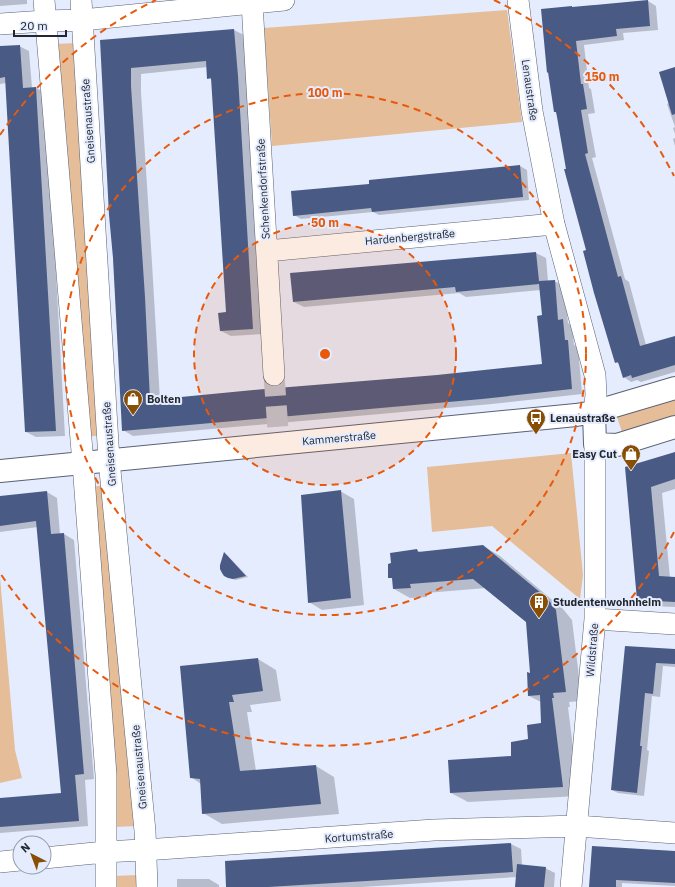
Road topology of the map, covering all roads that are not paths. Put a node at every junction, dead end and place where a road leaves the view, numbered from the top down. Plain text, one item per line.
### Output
1 (44, 0) edge
2 (284, 0) edge
3 (518, 0) edge
4 (252, 2) junction
5 (81, 10) edge
6 (45, 21) junction
7 (0, 24) edge
8 (554, 224) junction
9 (267, 251) junction
10 (274, 375) tunnel mouth
11 (675, 388) edge
12 (594, 412) junction
13 (675, 427) edge
14 (595, 444) junction
15 (109, 460) junction
16 (83, 463) junction
17 (0, 471) edge
18 (595, 619) junction
19 (675, 624) edge
20 (577, 826) junction
21 (675, 833) edge
22 (146, 850) junction
23 (105, 852) junction
24 (52, 857) edge
25 (12, 861) edge
26 (0, 862) edge
27 (106, 887) edge
28 (147, 887) edge
29 (571, 887) edge

1 - 6 street
2 - 4 street
3 - 8 street, Lenaustraße
4 - 5 street
4 - 9 street, Schenkendorfstraße
5 - 6 street
5 - 15 street, Gneisenaustraße
6 - 7 street
6 - 16 street
8 - 9 street, Hardenbergstraße
8 - 12 street, Lenaustraße
9 - 10 street, Schenkendorfstraße
11 - 12 street, Kammerstraße
12 - 14 street, Wildstraße
12 - 15 street, Kammerstraße
13 - 14 street
14 - 18 street, Wildstraße
15 - 16 street, Kammerstraße
15 - 22 street, Gneisenaustraße
16 - 17 street, Kammerstraße
16 - 23 street
18 - 19 street
18 - 20 street, Wildstraße
20 - 21 street, Kortumstraße
20 - 22 street, Kortumstraße
20 - 29 street, Wildstraße
22 - 23 street, Kortumstraße
22 - 28 street, Gneisenaustraße
23 - 24 street, Kortumstraße
23 - 27 street
25 - 26 street

